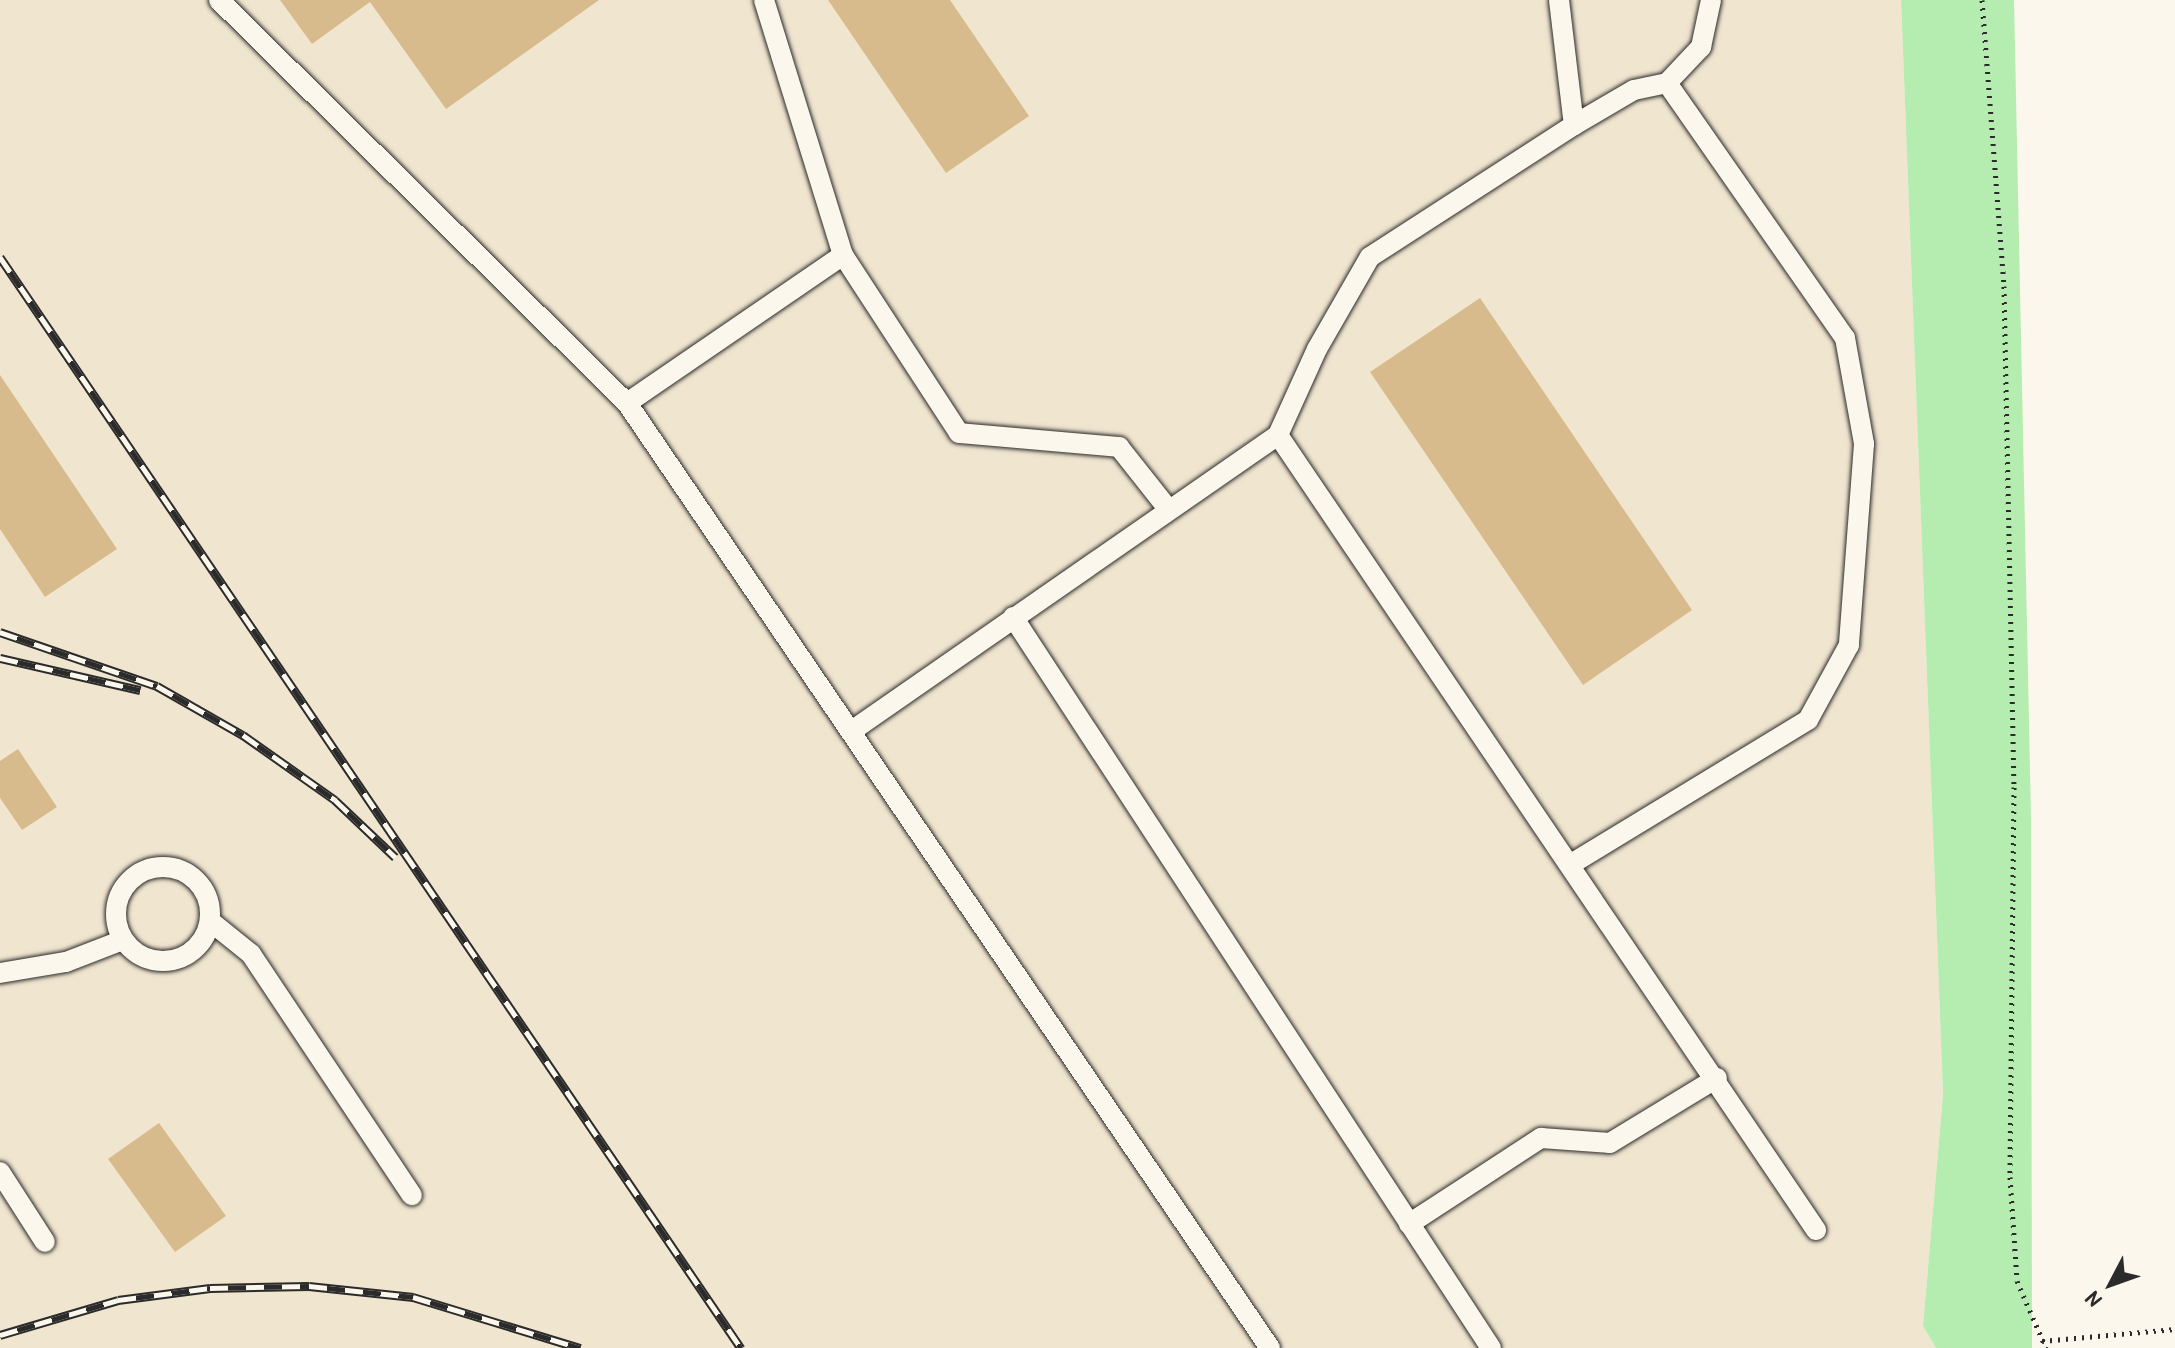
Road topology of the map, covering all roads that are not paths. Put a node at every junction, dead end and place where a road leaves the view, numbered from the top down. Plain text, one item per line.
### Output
1 (219, 0) edge
2 (764, 0) edge
3 (1559, 0) edge
4 (1711, 0) edge
5 (1667, 83) junction
6 (1574, 125) junction
7 (843, 255) junction
8 (627, 403) junction
9 (1278, 435) junction
10 (1169, 510) junction
11 (1013, 617) junction
12 (853, 730) junction
13 (1571, 864) junction
14 (210, 921) junction
15 (123, 940) junction
16 (0, 973) edge
17 (1717, 1078) junction
18 (0, 1172) edge
19 (412, 1195) dead end
20 (1409, 1224) junction
21 (1816, 1230) dead end
22 (45, 1242) dead end
23 (1270, 1348) edge
24 (1491, 1348) edge

1 - 8 lane
2 - 7 lane
3 - 6 lane
4 - 5 lane
5 - 6 lane
5 - 13 lane
6 - 9 lane
7 - 8 lane
7 - 10 lane
8 - 12 lane
9 - 10 lane
9 - 13 lane
10 - 11 lane
11 - 12 lane
11 - 20 lane
12 - 23 lane
13 - 17 lane
14 - 15 lane
14 - 15 lane
14 - 19 lane
15 - 16 lane
17 - 20 lane
17 - 21 lane
18 - 22 lane
20 - 24 lane

